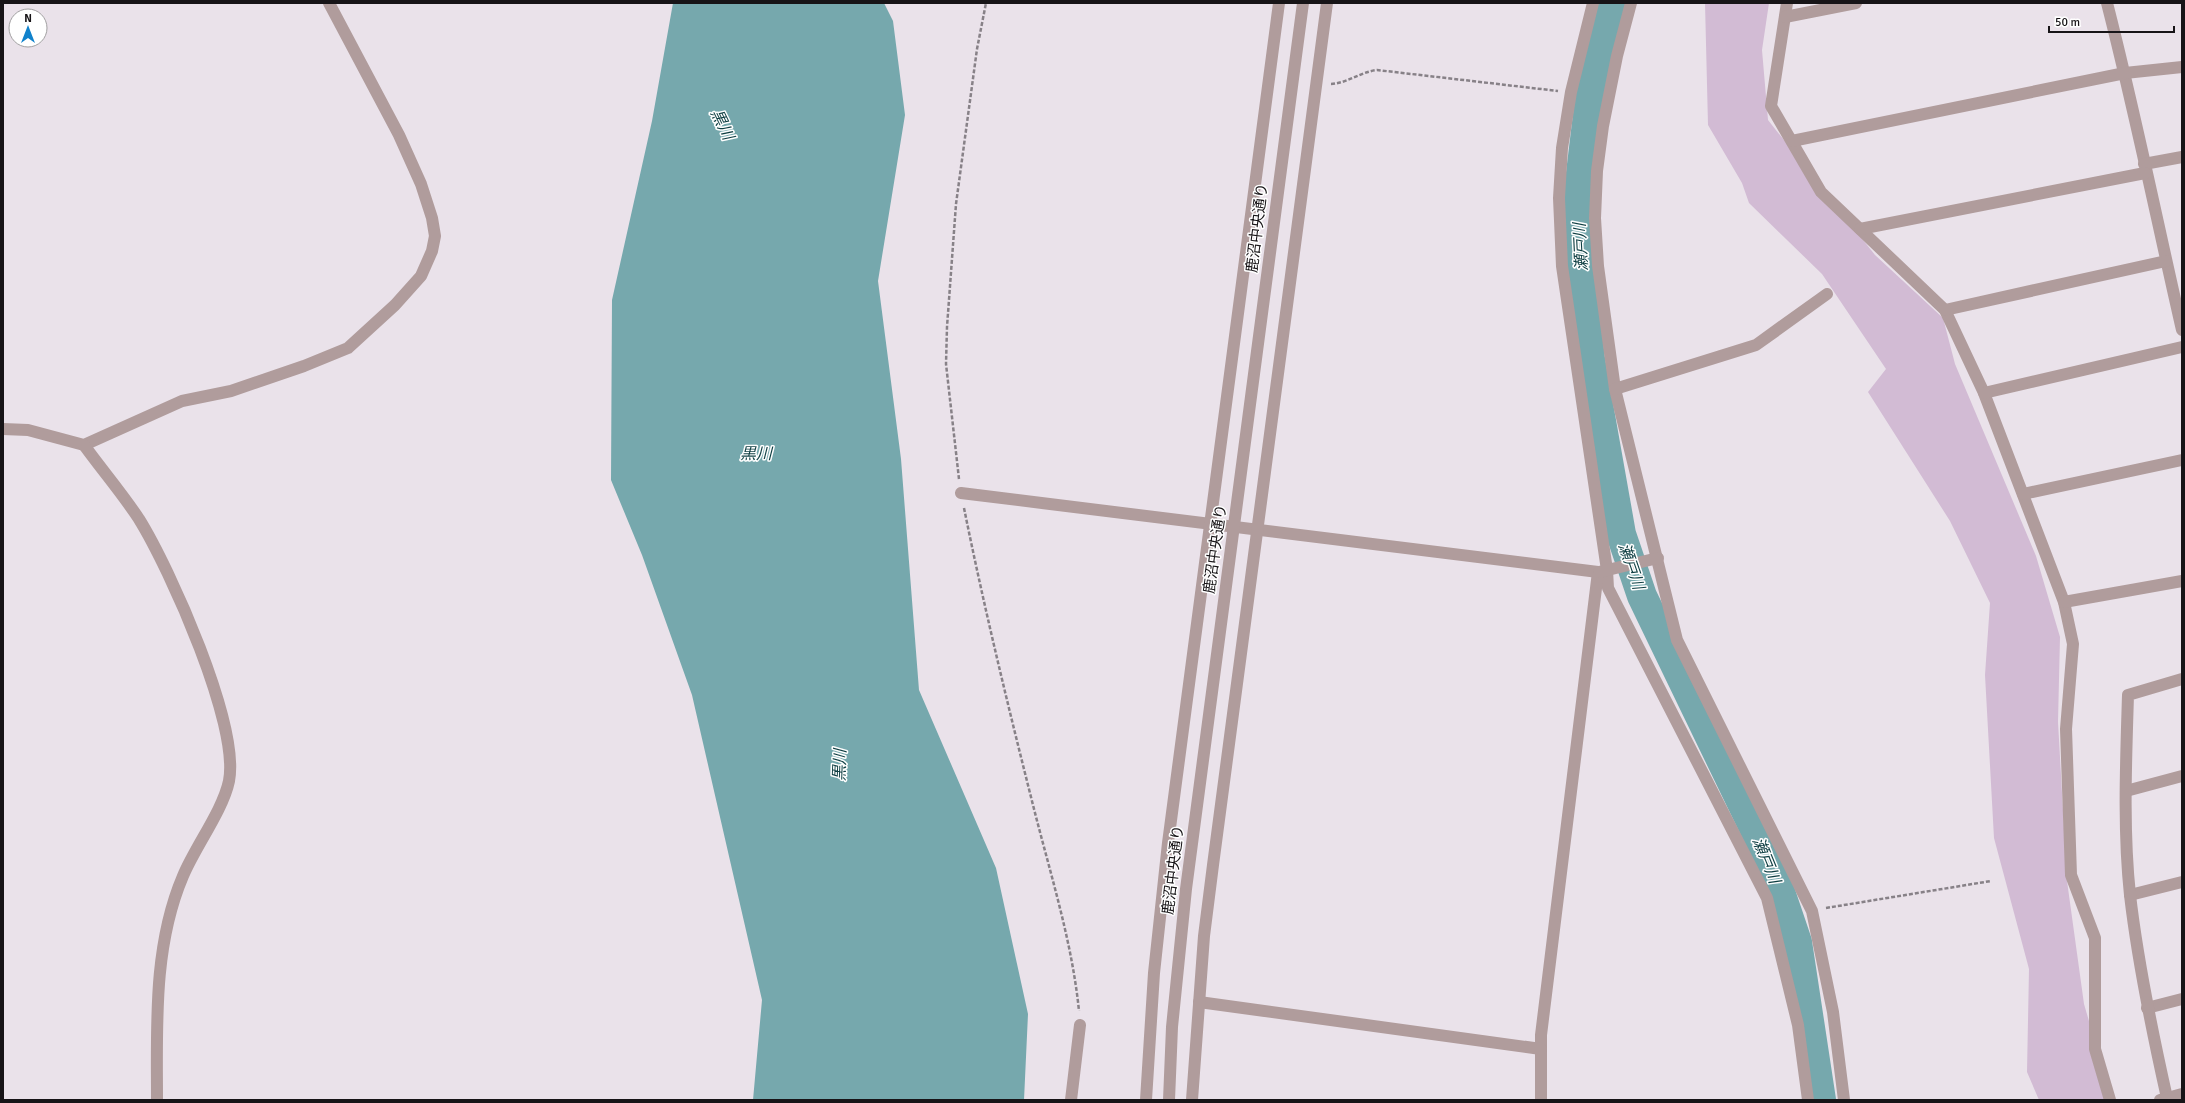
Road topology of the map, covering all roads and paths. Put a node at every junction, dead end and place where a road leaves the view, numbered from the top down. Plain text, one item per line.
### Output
1 (329, 3) edge
2 (986, 3) edge
3 (1279, 3) edge
4 (1303, 3) edge
5 (1327, 3) edge
6 (1593, 3) edge
7 (1631, 3) edge
8 (1787, 3) edge
9 (1856, 3) edge
10 (2107, 3) edge
11 (1785, 17) junction
12 (2182, 67) edge
13 (2125, 73) junction
14 (1316, 84) junction
15 (1570, 92) junction
16 (1792, 141) junction
17 (2182, 157) edge
18 (2145, 168) junction
19 (1860, 229) junction
20 (2166, 261) junction
21 (1827, 294) dead end
22 (1945, 310) junction
23 (2182, 330) edge
24 (2182, 347) edge
25 (1616, 389) junction
26 (1984, 393) junction
27 (3, 429) edge
28 (84, 445) junction
29 (2182, 460) edge
30 (961, 493) junction
31 (2023, 494) junction
32 (1210, 524) junction
33 (1234, 527) junction
34 (1258, 530) junction
35 (1658, 558) junction
36 (1603, 571) junction
37 (2182, 581) edge
38 (2064, 602) junction
39 (2182, 679) edge
40 (2182, 776) edge
41 (2126, 791) junction
42 (1991, 880) dead end
43 (2182, 882) edge
44 (2130, 895) junction
45 (1812, 911) junction
46 (2182, 999) edge
47 (1199, 1002) junction
48 (2147, 1008) junction
49 (1080, 1025) joint
50 (1541, 1049) junction
51 (2182, 1094) edge
52 (2163, 1099) edge
53 (157, 1100) edge
54 (1071, 1100) edge
55 (1146, 1100) edge
56 (1168, 1100) edge
57 (1192, 1100) edge
58 (1541, 1100) edge
59 (1808, 1100) edge
60 (1844, 1100) edge
61 (2110, 1100) edge

1 - 28 street
2 - 30 path
3 - 32 street
4 - 33 street, 鹿沼中央通り
5 - 14 street
6 - 15 street
7 - 25 street
8 - 11 street
9 - 11 street
10 - 13 street
11 - 16 street
12 - 13 street
13 - 16 street
13 - 18 street
14 - 15 path
14 - 34 street
15 - 36 street
16 - 19 street
17 - 18 street
18 - 19 street
18 - 20 street
19 - 22 street
20 - 22 street
20 - 23 street
21 - 25 street
22 - 26 street
24 - 26 street
25 - 35 street
26 - 31 street
27 - 28 street
28 - 53 street
29 - 31 street
30 - 32 street
30 - 49 path
31 - 38 street
32 - 33 street
32 - 55 street
33 - 34 street
33 - 56 street, 鹿沼中央通り
34 - 36 street
34 - 47 street
35 - 36 street
35 - 45 street
36 - 50 street
36 - 59 street
37 - 38 street
38 - 61 street
39 - 41 street
40 - 41 street
41 - 44 street
42 - 45 path
43 - 44 street
44 - 48 street
45 - 60 street
46 - 48 street
47 - 50 street
47 - 57 street
48 - 52 street
49 - 54 street
50 - 58 street
51 - 52 street

